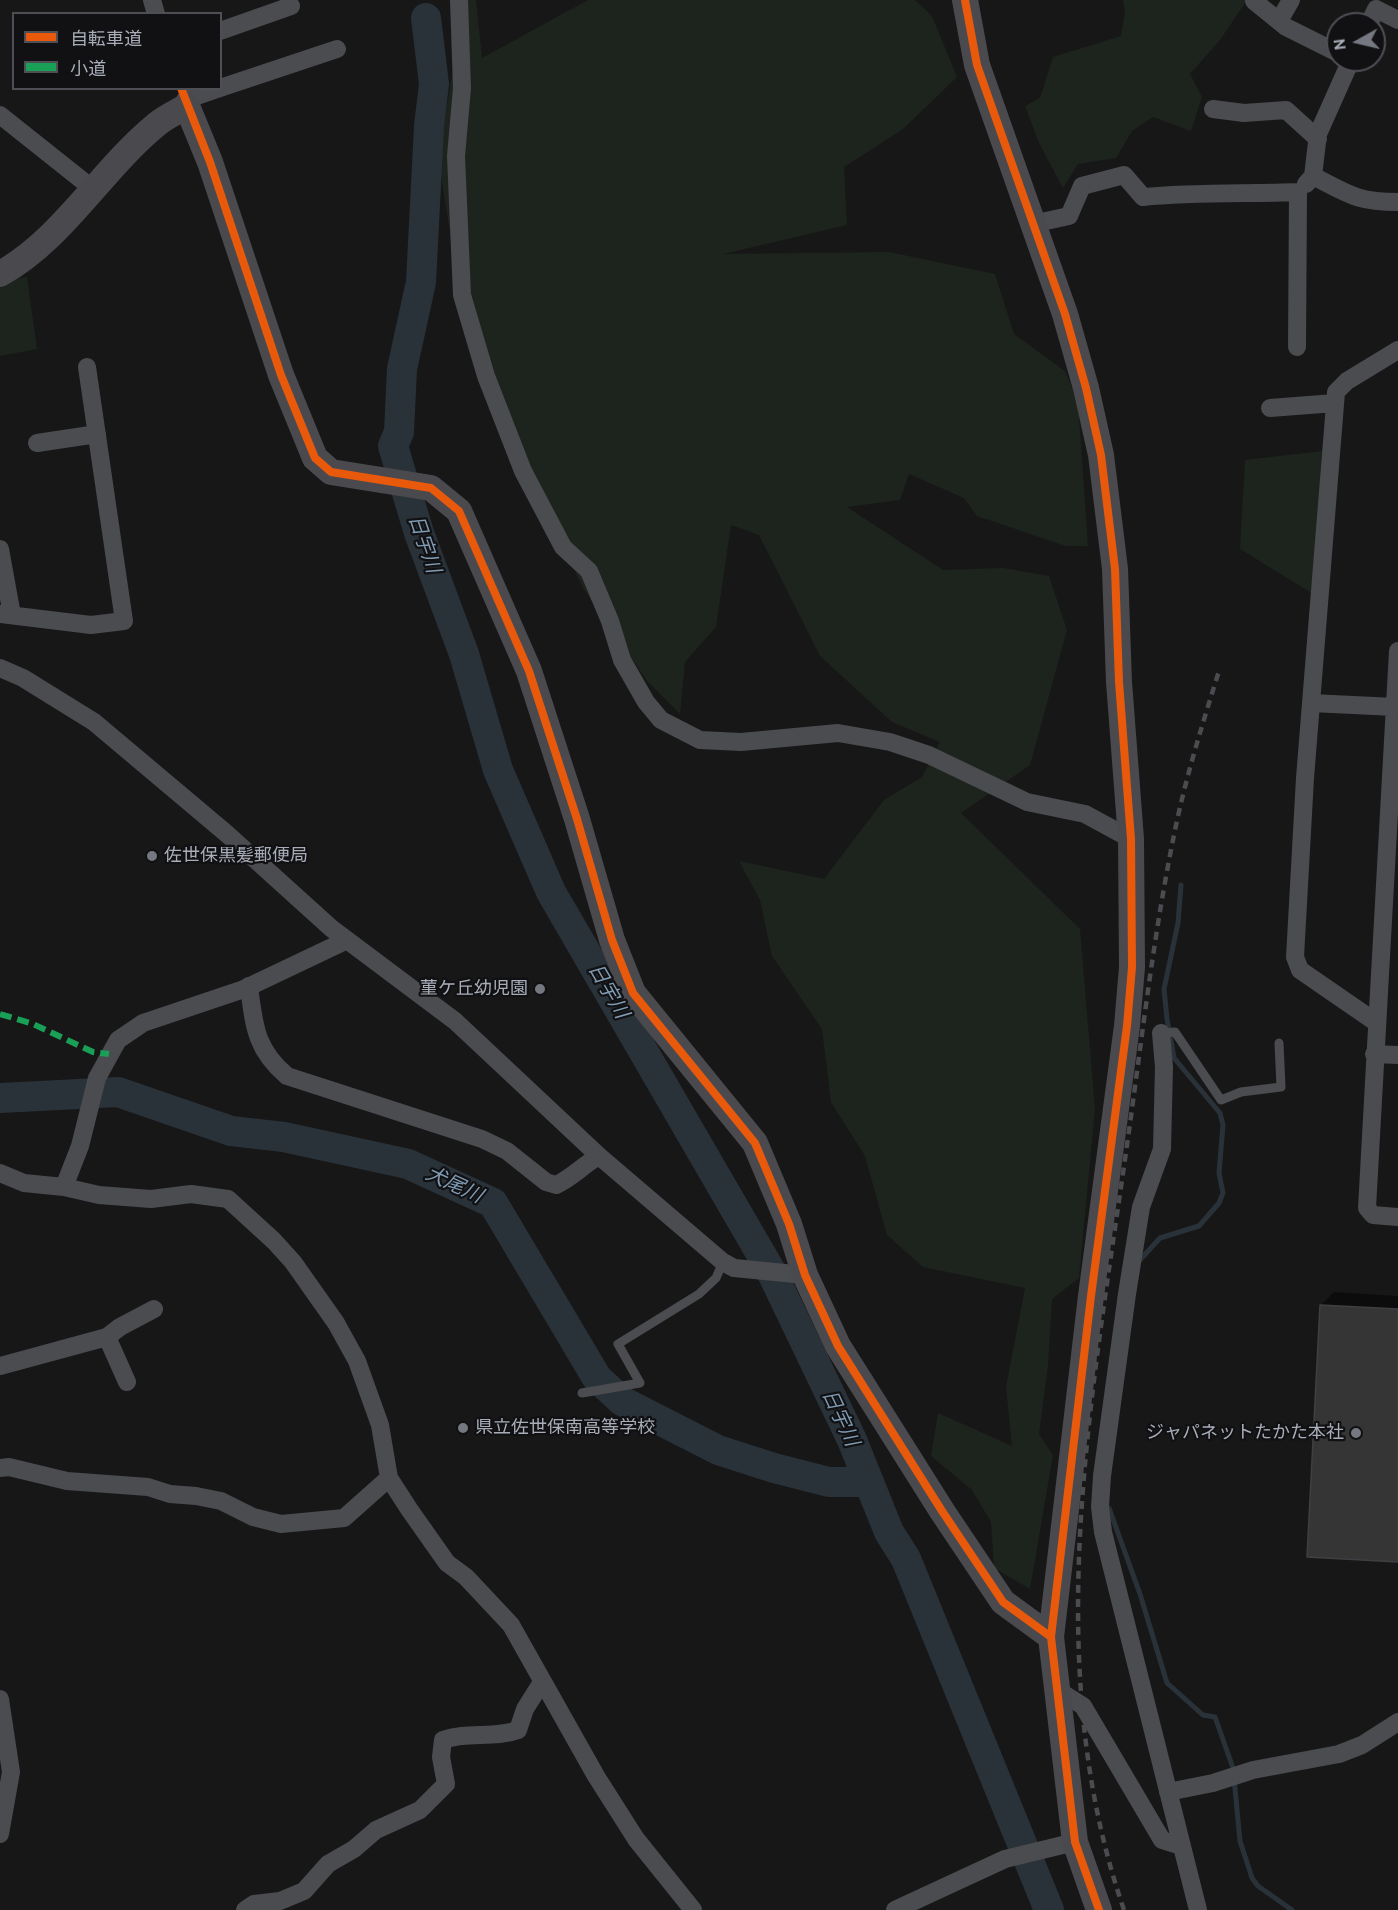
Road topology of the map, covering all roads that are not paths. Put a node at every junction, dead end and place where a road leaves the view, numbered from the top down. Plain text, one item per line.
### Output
1 (459, 0) edge
2 (965, 0) edge
3 (1291, 0) edge
4 (1254, 2) dead end
5 (291, 6) dead end
6 (1279, 21) junction
7 (222, 30) edge
8 (1326, 46) edge
9 (337, 49) dead end
10 (1347, 72) edge
11 (222, 87) edge
12 (213, 90) edge
13 (184, 98) edge
14 (1213, 110) dead end
15 (0, 115) edge
16 (1318, 139) junction
17 (1313, 176) junction
18 (93, 189) junction
19 (1298, 192) junction
20 (1398, 202) edge
21 (1032, 224) junction
22 (0, 274) edge
23 (1297, 347) dead end
24 (1398, 350) edge
25 (87, 367) dead end
26 (1335, 403) junction
27 (1270, 408) dead end
28 (97, 434) junction
29 (37, 443) dead end
30 (0, 549) edge
31 (6, 614) edge
32 (1398, 651) edge
33 (0, 668) edge
34 (1311, 703) junction
35 (1395, 707) junction
36 (1394, 785) edge
37 (1131, 839) junction
38 (346, 940) junction
39 (249, 986) junction
40 (1377, 1023) junction
41 (1168, 1033) joint
42 (1279, 1043) dead end
43 (1374, 1054) junction
44 (1398, 1055) edge
45 (599, 1156) junction
46 (0, 1173) edge
47 (64, 1187) junction
48 (1398, 1217) edge
49 (729, 1265) junction
50 (799, 1274) junction
51 (154, 1310) dead end
52 (107, 1337) junction
53 (0, 1366) edge
54 (128, 1382) dead end
55 (582, 1393) dead end
56 (0, 1468) edge
57 (389, 1478) junction
58 (1052, 1637) junction
59 (542, 1682) junction
60 (1056, 1689) junction
61 (0, 1699) edge
62 (1398, 1722) edge
63 (1168, 1791) junction
64 (0, 1834) edge
65 (1070, 1843) junction
66 (1182, 1846) junction
67 (245, 1910) edge
68 (693, 1910) edge
69 (895, 1910) edge
70 (1099, 1910) edge
71 (1198, 1910) edge

1 - 37 street
2 - 21 street
3 - 6 street
4 - 6 street
5 - 7 street
6 - 8 street
9 - 11 street
10 - 16 street
12 - 13 street
13 - 18 street
13 - 50 street
14 - 16 street
15 - 18 street
16 - 17 street
17 - 19 street
17 - 20 street
18 - 22 street
19 - 21 street
19 - 23 street
21 - 37 street
24 - 26 street
25 - 28 street
26 - 27 street
26 - 34 street
28 - 29 street
28 - 31 street
30 - 31 street
32 - 35 street
33 - 38 street
34 - 35 street
34 - 40 street
35 - 36 street
36 - 40 street
37 - 58 street
38 - 39 street
38 - 45 street
39 - 45 street
39 - 47 street
40 - 43 street
41 - 42 lane
41 - 63 street
43 - 44 street
43 - 48 street
45 - 49 street
46 - 47 street
47 - 57 street
49 - 50 street
49 - 55 lane
50 - 58 street
51 - 52 street
52 - 53 street
52 - 54 street
56 - 57 street
57 - 59 street
58 - 60 street
59 - 67 street
59 - 68 street
60 - 65 street
60 - 66 street
61 - 64 street
62 - 63 street
63 - 66 street
65 - 69 street
65 - 70 street
66 - 71 street

